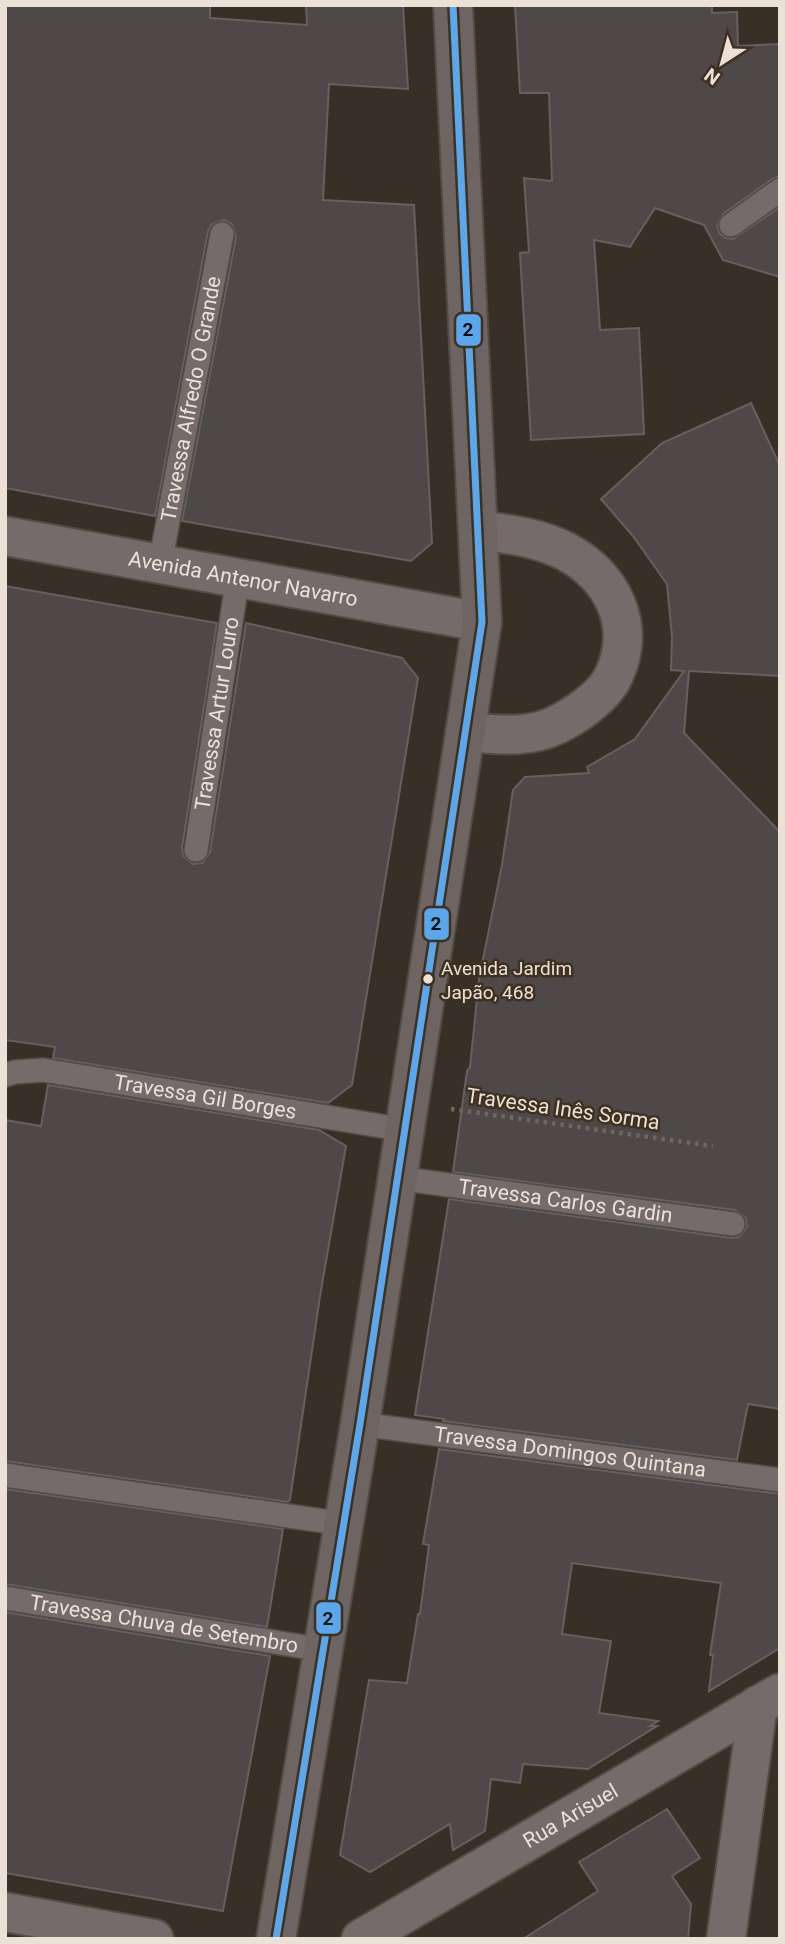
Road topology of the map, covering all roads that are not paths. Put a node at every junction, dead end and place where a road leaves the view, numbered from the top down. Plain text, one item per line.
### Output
1 (453, 5) edge
2 (780, 190) edge
3 (731, 225) dead end
4 (222, 234) dead end
5 (478, 530) junction
6 (5, 536) edge
7 (160, 564) junction
8 (238, 577) junction
9 (482, 622) junction
10 (465, 732) junction
11 (197, 850) dead end
12 (5, 1075) edge
13 (407, 1116) junction
14 (397, 1178) junction
15 (733, 1224) dead end
16 (360, 1424) junction
17 (5, 1475) edge
18 (780, 1480) edge
19 (344, 1524) junction
20 (5, 1598) edge
21 (323, 1650) junction
22 (769, 1699) edge
23 (5, 1912) edge
24 (154, 1939) edge
25 (276, 1939) edge
26 (361, 1939) edge
27 (726, 1939) edge

1 - 5 main road
2 - 3 lane
4 - 7 lane, Travessa Alfredo O Grande
5 - 9 main road
5 - 10 street
6 - 7 street, Avenida Antenor Navarro
7 - 8 street, Avenida Antenor Navarro
8 - 9 street, Avenida Antenor Navarro
8 - 11 lane, Travessa Artur Louro
9 - 10 main road
10 - 13 main road
12 - 13 lane, Travessa Gil Borges
13 - 14 main road
14 - 15 lane, Travessa Carlos Gardin
14 - 16 main road
16 - 18 lane, Travessa Domingos Quintana
16 - 19 main road
17 - 19 lane
19 - 21 main road
20 - 21 lane, Travessa Chuva de Setembro
21 - 25 main road
22 - 26 street, Rua Arisuel
22 - 27 street
23 - 24 street

